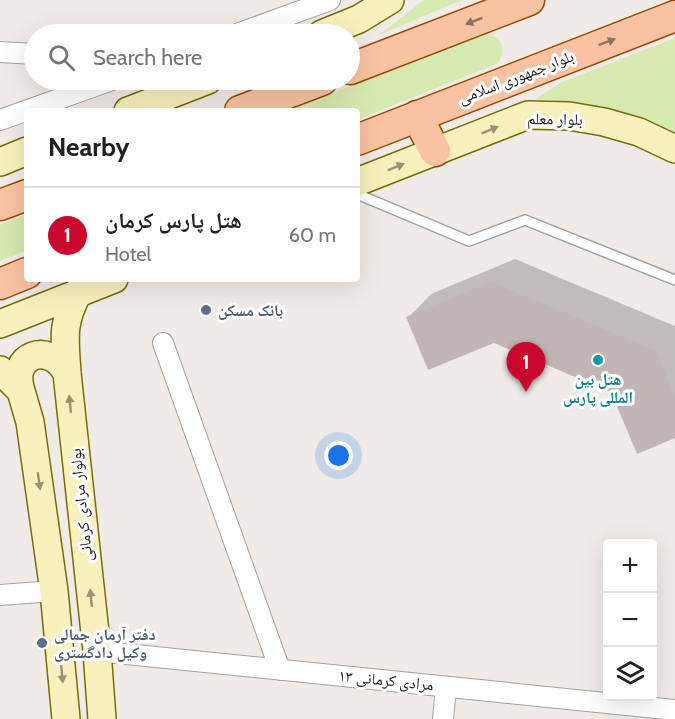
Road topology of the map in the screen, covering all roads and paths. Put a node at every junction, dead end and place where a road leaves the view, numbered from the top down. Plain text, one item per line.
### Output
1 (330, 0) edge
2 (390, 0) edge
3 (529, 0) edge
4 (675, 16) edge
5 (264, 24) edge
6 (347, 24) edge
7 (0, 52) edge
8 (24, 53) edge
9 (360, 65) edge
10 (84, 90) edge
11 (182, 90) edge
12 (296, 90) edge
13 (34, 108) edge
14 (136, 108) edge
15 (248, 108) edge
16 (24, 111) edge
17 (417, 116) junction
18 (0, 120) edge
19 (360, 139) edge
20 (675, 149) edge
21 (24, 152) edge
22 (435, 152) junction
23 (0, 162) edge
24 (360, 181) edge
25 (360, 195) edge
26 (24, 196) edge
27 (0, 205) edge
28 (24, 274) edge
29 (675, 280) edge
30 (106, 282) edge
31 (0, 284) edge
32 (78, 293) junction
33 (0, 324) edge
34 (163, 343) dead end
35 (0, 370) edge
36 (67, 373) junction
37 (21, 391) junction
38 (54, 591) junction
39 (0, 595) edge
40 (97, 651) junction
41 (280, 670) junction
42 (446, 687) junction
43 (675, 710) edge
44 (66, 719) edge
45 (102, 719) edge
46 (443, 719) edge

1 - 5 street
2 - 6 street
3 -> 9 main road
17 -> 4 main road, بلوار جمهوری اسلامی
7 - 8 street
10 - 13 street
11 - 14 street
12 - 15 main road
16 - 18 street
17 - 19 main road, بلوار جمهوری اسلامی
17 - 22 main road
22 -> 20 street, بلوار معلم
21 - 23 street
24 -> 22 street, بلوار معلم
25 - 29 lane
26 - 27 main road
28 - 31 main road
30 - 32 street
32 - 33 street
32 - 36 street, بولوار مرادی کرمانی
34 - 41 street
35 - 37 street
36 - 37 street
40 -> 36 street, بولوار مرادی کرمانی
37 -> 38 street
38 - 39 street
38 -> 44 street
40 - 41 street, مرادی کرمانی ۱۳
40 - 45 street, بولوار مرادی کرمانی
41 - 42 street, مرادی کرمانی ۱۳
42 - 43 street, مرادی کرمانی ۱۳
42 - 46 street

